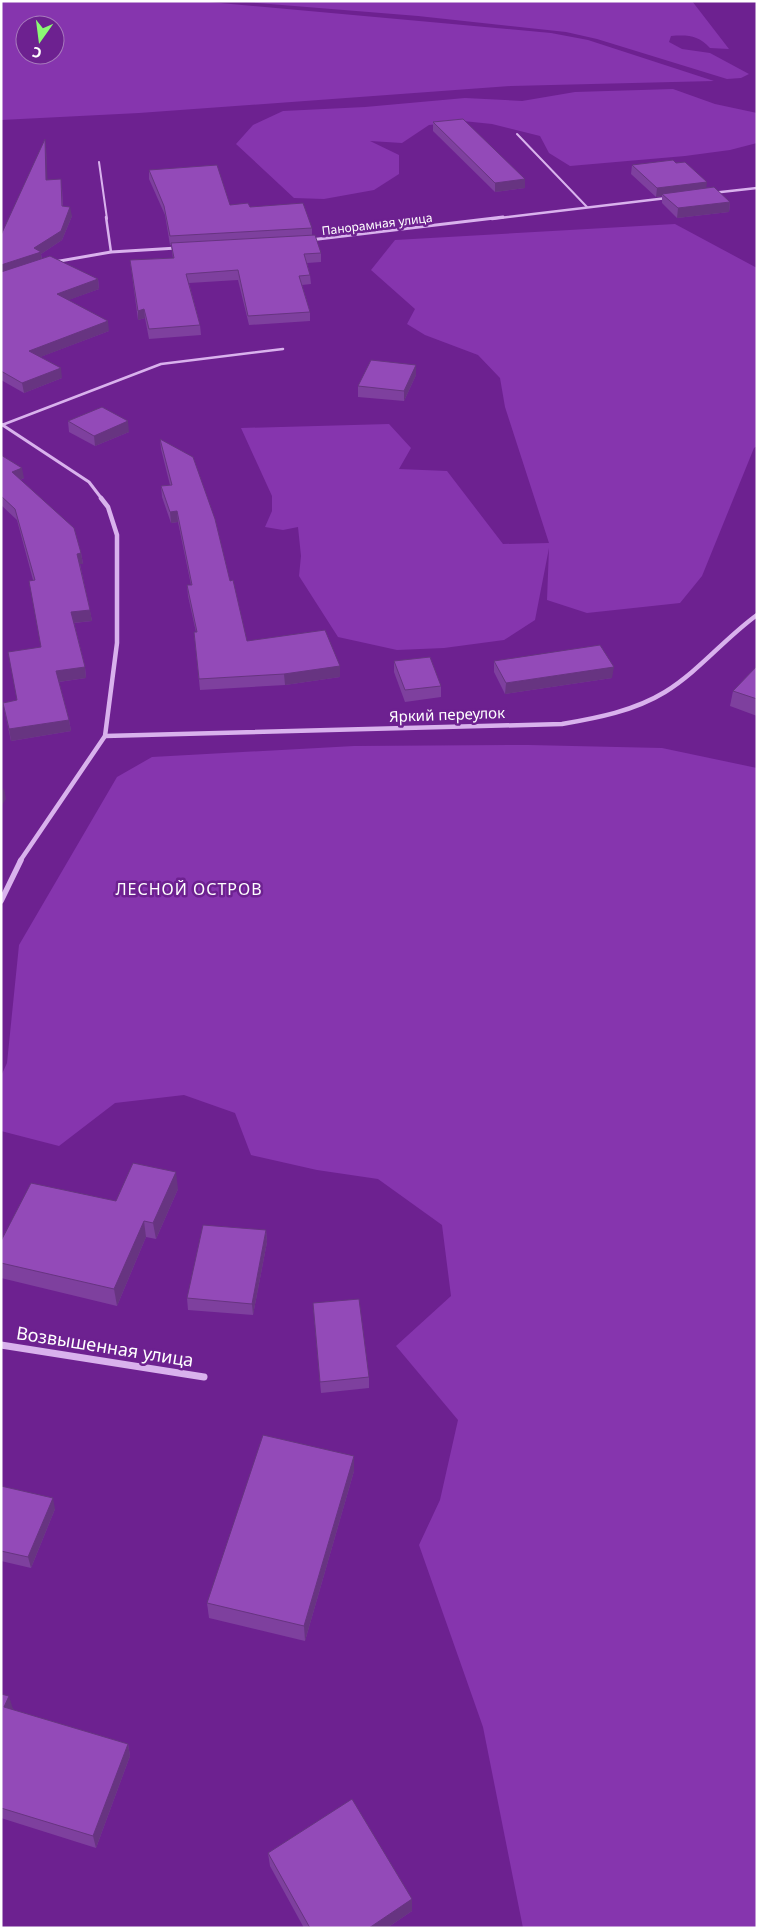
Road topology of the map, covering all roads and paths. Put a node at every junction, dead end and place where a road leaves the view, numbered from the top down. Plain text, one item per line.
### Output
1 (517, 134) dead end
2 (99, 162) dead end
3 (757, 188) edge
4 (710, 194) edge
5 (672, 198) edge
6 (587, 208) junction
7 (303, 241) edge
8 (178, 248) edge
9 (111, 252) junction
10 (47, 263) edge
11 (283, 349) dead end
12 (2, 425) edge
13 (757, 615) edge
14 (105, 736) junction
15 (1, 901) edge
16 (1, 1345) edge
17 (204, 1377) dead end

1 - 6 lane
2 - 9 lane
3 - 4 street
5 - 6 street, Панорамная улица
6 - 7 street, Панорамная улица
8 - 9 street
9 - 10 street
11 - 12 lane
12 - 14 street
13 - 14 street, Яркий переулок
14 - 15 street
16 - 17 street, Возвышенная улица

